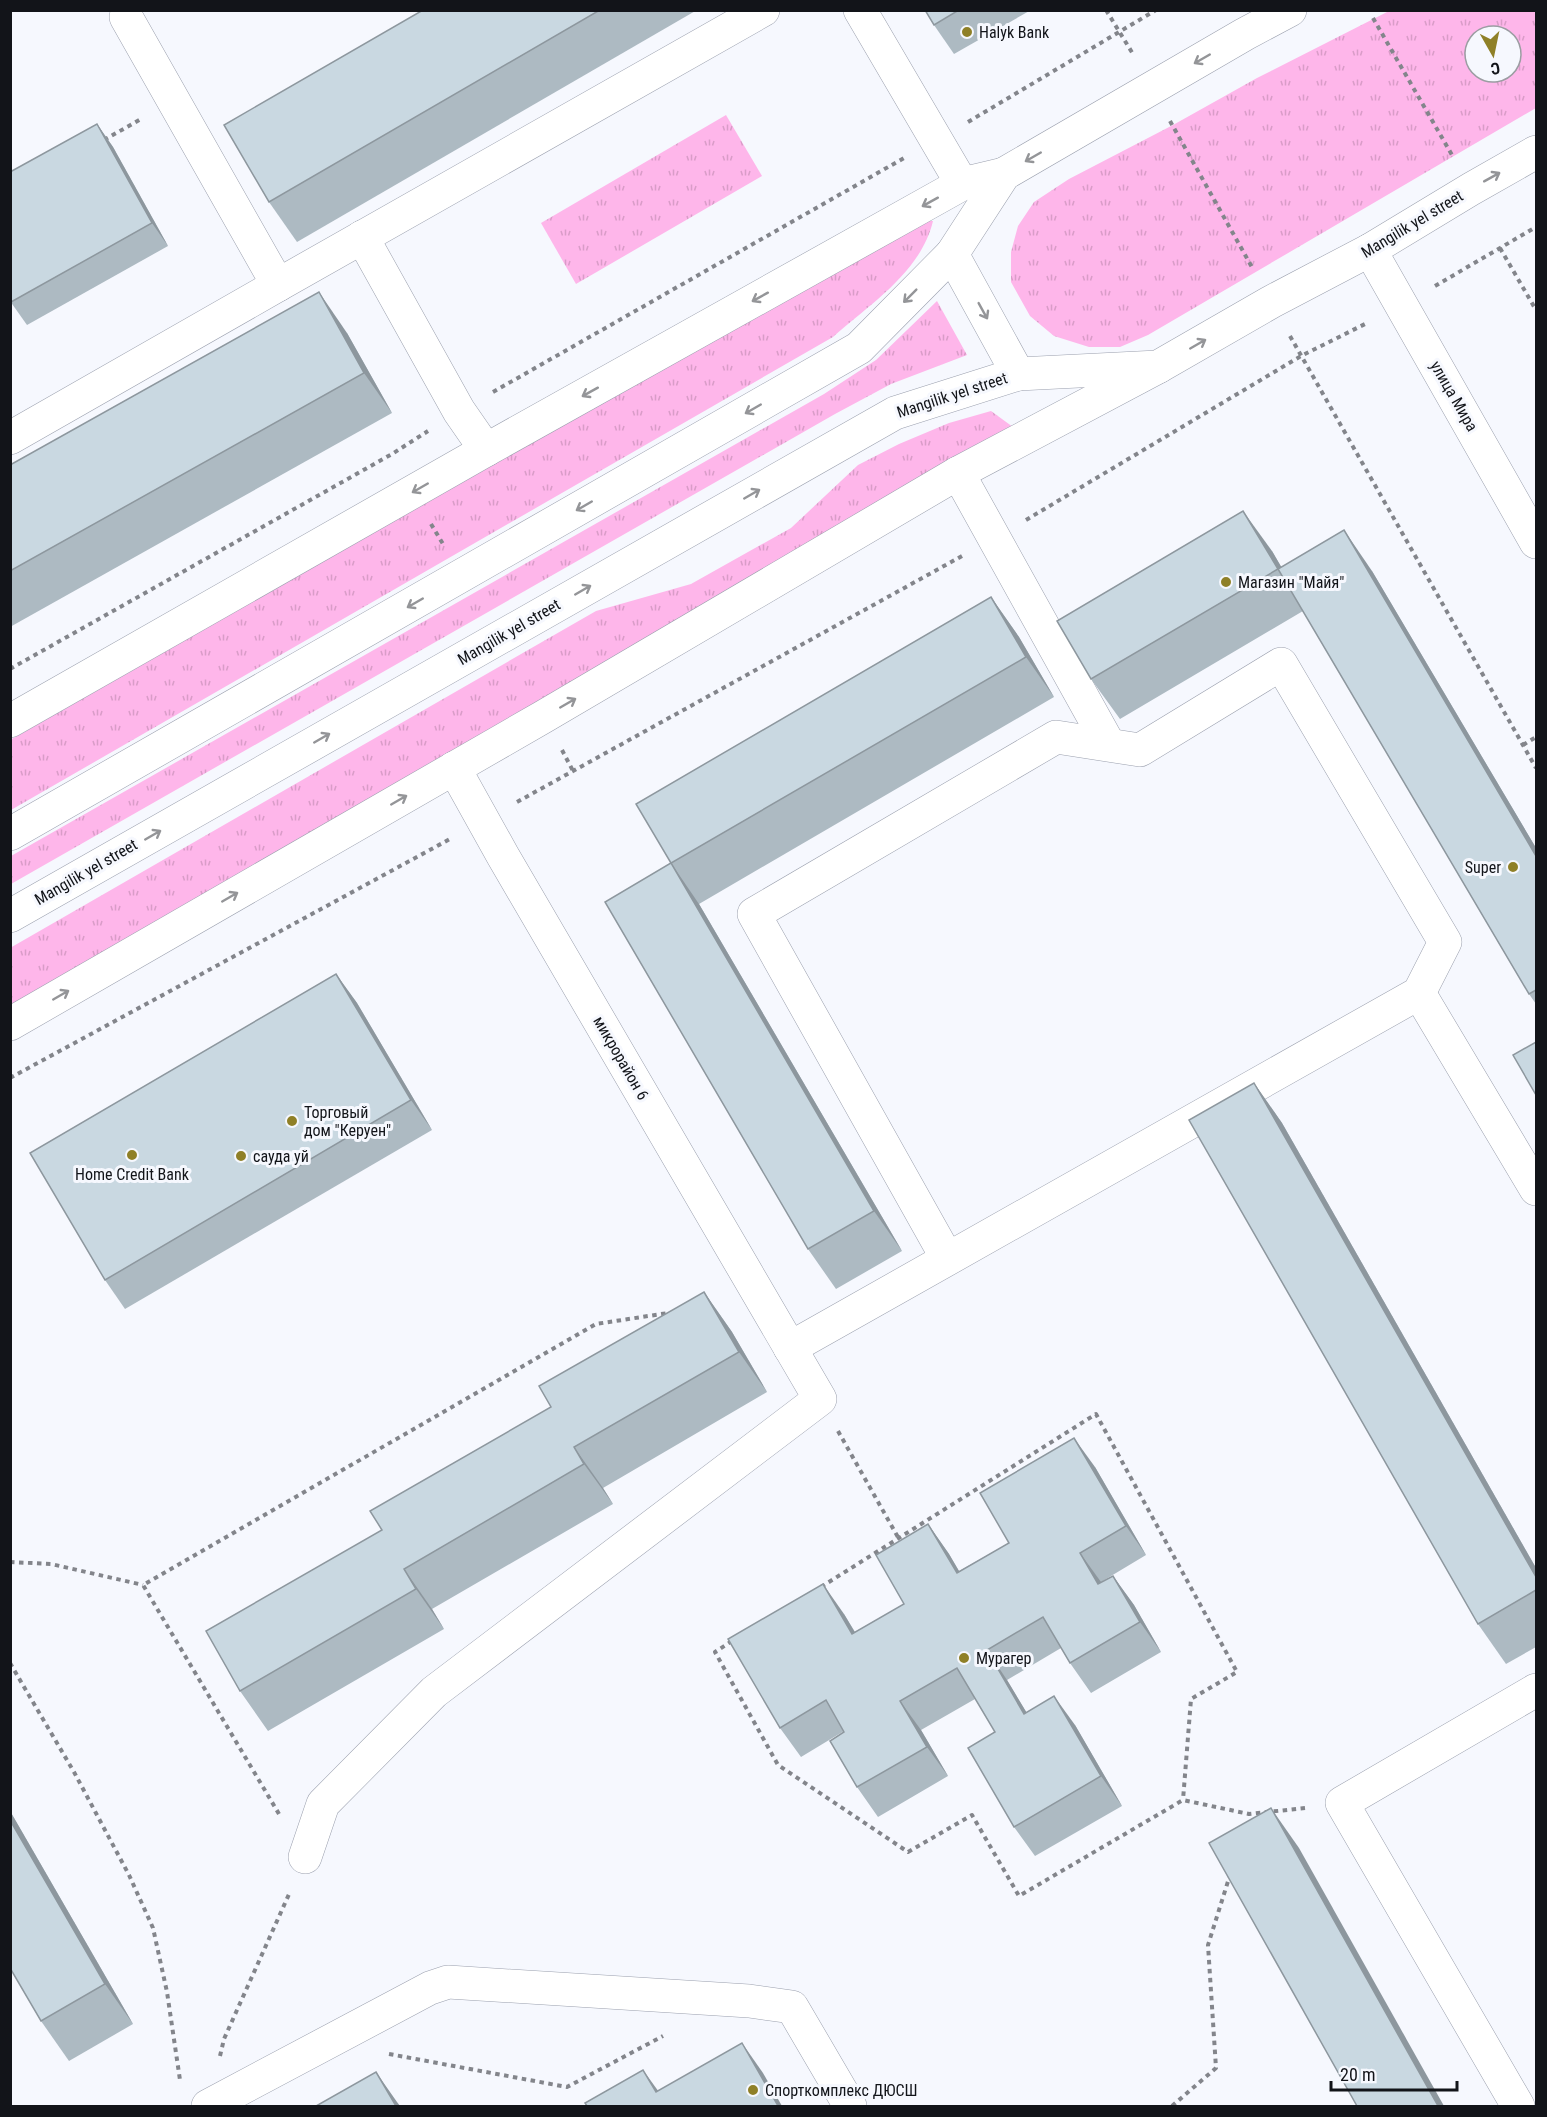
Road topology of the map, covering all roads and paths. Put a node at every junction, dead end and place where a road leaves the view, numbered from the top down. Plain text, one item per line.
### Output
1 (763, 10) edge
2 (860, 10) edge
3 (1106, 10) edge
4 (1156, 10) edge
5 (1290, 10) edge
6 (128, 13) edge
7 (1374, 18) dead end
8 (1239, 22) edge
9 (1120, 33) junction
10 (1152, 88) junction
11 (173, 100) junction
12 (936, 140) junction
13 (102, 141) edge
14 (1536, 152) edge
15 (1452, 156) dead end
16 (1004, 174) junction
17 (962, 184) junction
18 (1536, 227) edge
19 (362, 237) junction
20 (1500, 248) junction
21 (1370, 250) junction
22 (952, 254) junction
23 (278, 285) junction
24 (1271, 302) junction
25 (1402, 305) junction
26 (1536, 310) edge
27 (1301, 356) junction
28 (1158, 367) junction
29 (1018, 374) junction
30 (459, 411) junction
31 (10, 438) edge
32 (486, 450) junction
33 (958, 473) junction
34 (995, 538) junction
35 (1536, 542) edge
36 (10, 669) edge
37 (10, 721) edge
38 (1536, 736) edge
39 (1108, 743) junction
40 (1523, 745) junction
41 (454, 768) junction
42 (1536, 768) edge
43 (483, 820) junction
44 (10, 834) edge
45 (10, 916) edge
46 (1419, 993) junction
47 (10, 1024) edge
48 (10, 1078) edge
49 (1536, 1189) edge
50 (947, 1258) junction
51 (678, 1312) edge
52 (790, 1348) junction
53 (820, 1400) junction
54 (899, 1539) junction
55 (10, 1562) edge
56 (143, 1585) junction
57 (812, 1592) edge
58 (734, 1640) edge
59 (10, 1663) edge
60 (1536, 1690) edge
61 (1184, 1800) junction
62 (1342, 1803) junction
63 (1249, 1814) junction
64 (1245, 1825) edge
65 (305, 1857) junction
66 (1232, 1869) edge
67 (670, 2032) dead end
68 (386, 2053) dead end
69 (218, 2065) dead end
70 (189, 2077) dead end
71 (180, 2081) junction
72 (180, 2090) dead end
73 (208, 2106) edge
74 (850, 2106) edge
75 (1172, 2106) edge
76 (1518, 2106) edge

1 - 19 street
2 - 12 street
3 - 9 path
4 - 9 path
5 - 8 street
6 - 11 street
7 - 15 path
8 -> 10 street
9 - 10 path
9 - 12 path
10 -> 16 street
10 - 24 path
11 - 13 path
11 - 23 street
12 - 17 street
12 - 30 path
21 -> 14 street, Mangilik yel street
16 - 17 street
16 - 22 street
17 -> 32 street
18 - 20 path
19 - 23 street
19 - 30 street
20 - 25 path
20 - 26 path
21 - 24 street, Mangilik yel street
21 - 25 street, улица Мира
22 -> 29 street, Mangilik yel street
22 -> 44 street
23 - 31 street
24 - 27 path
28 -> 24 street, Mangilik yel street
25 - 27 path
25 - 35 street, улица Мира
27 - 34 path
27 - 40 path
28 - 29 street, Mangilik yel street
28 - 33 street
45 -> 29 street, Mangilik yel street
30 - 32 street
30 - 36 path
32 -> 37 street
33 - 34 street
41 -> 33 street
34 - 39 street
34 - 43 path
38 - 40 path
39 - 46 street
39 - 50 street
40 - 42 path
41 - 43 street, микрорайон 6
47 -> 41 street
43 - 48 path
43 - 52 street, микрорайон 6
46 - 49 street
46 - 50 street
50 - 52 street
51 - 56 path
52 - 53 street, микрорайон 6
53 - 54 path
53 - 65 street
54 - 57 path
54 - 61 path
55 - 56 path
56 - 65 path
58 - 61 path
59 - 71 path
60 - 62 street
61 - 63 path
62 - 63 path
62 - 76 street
63 - 64 path
65 - 69 path
66 - 75 path
67 - 68 path
70 - 71 path
71 - 72 path
73 - 74 street

